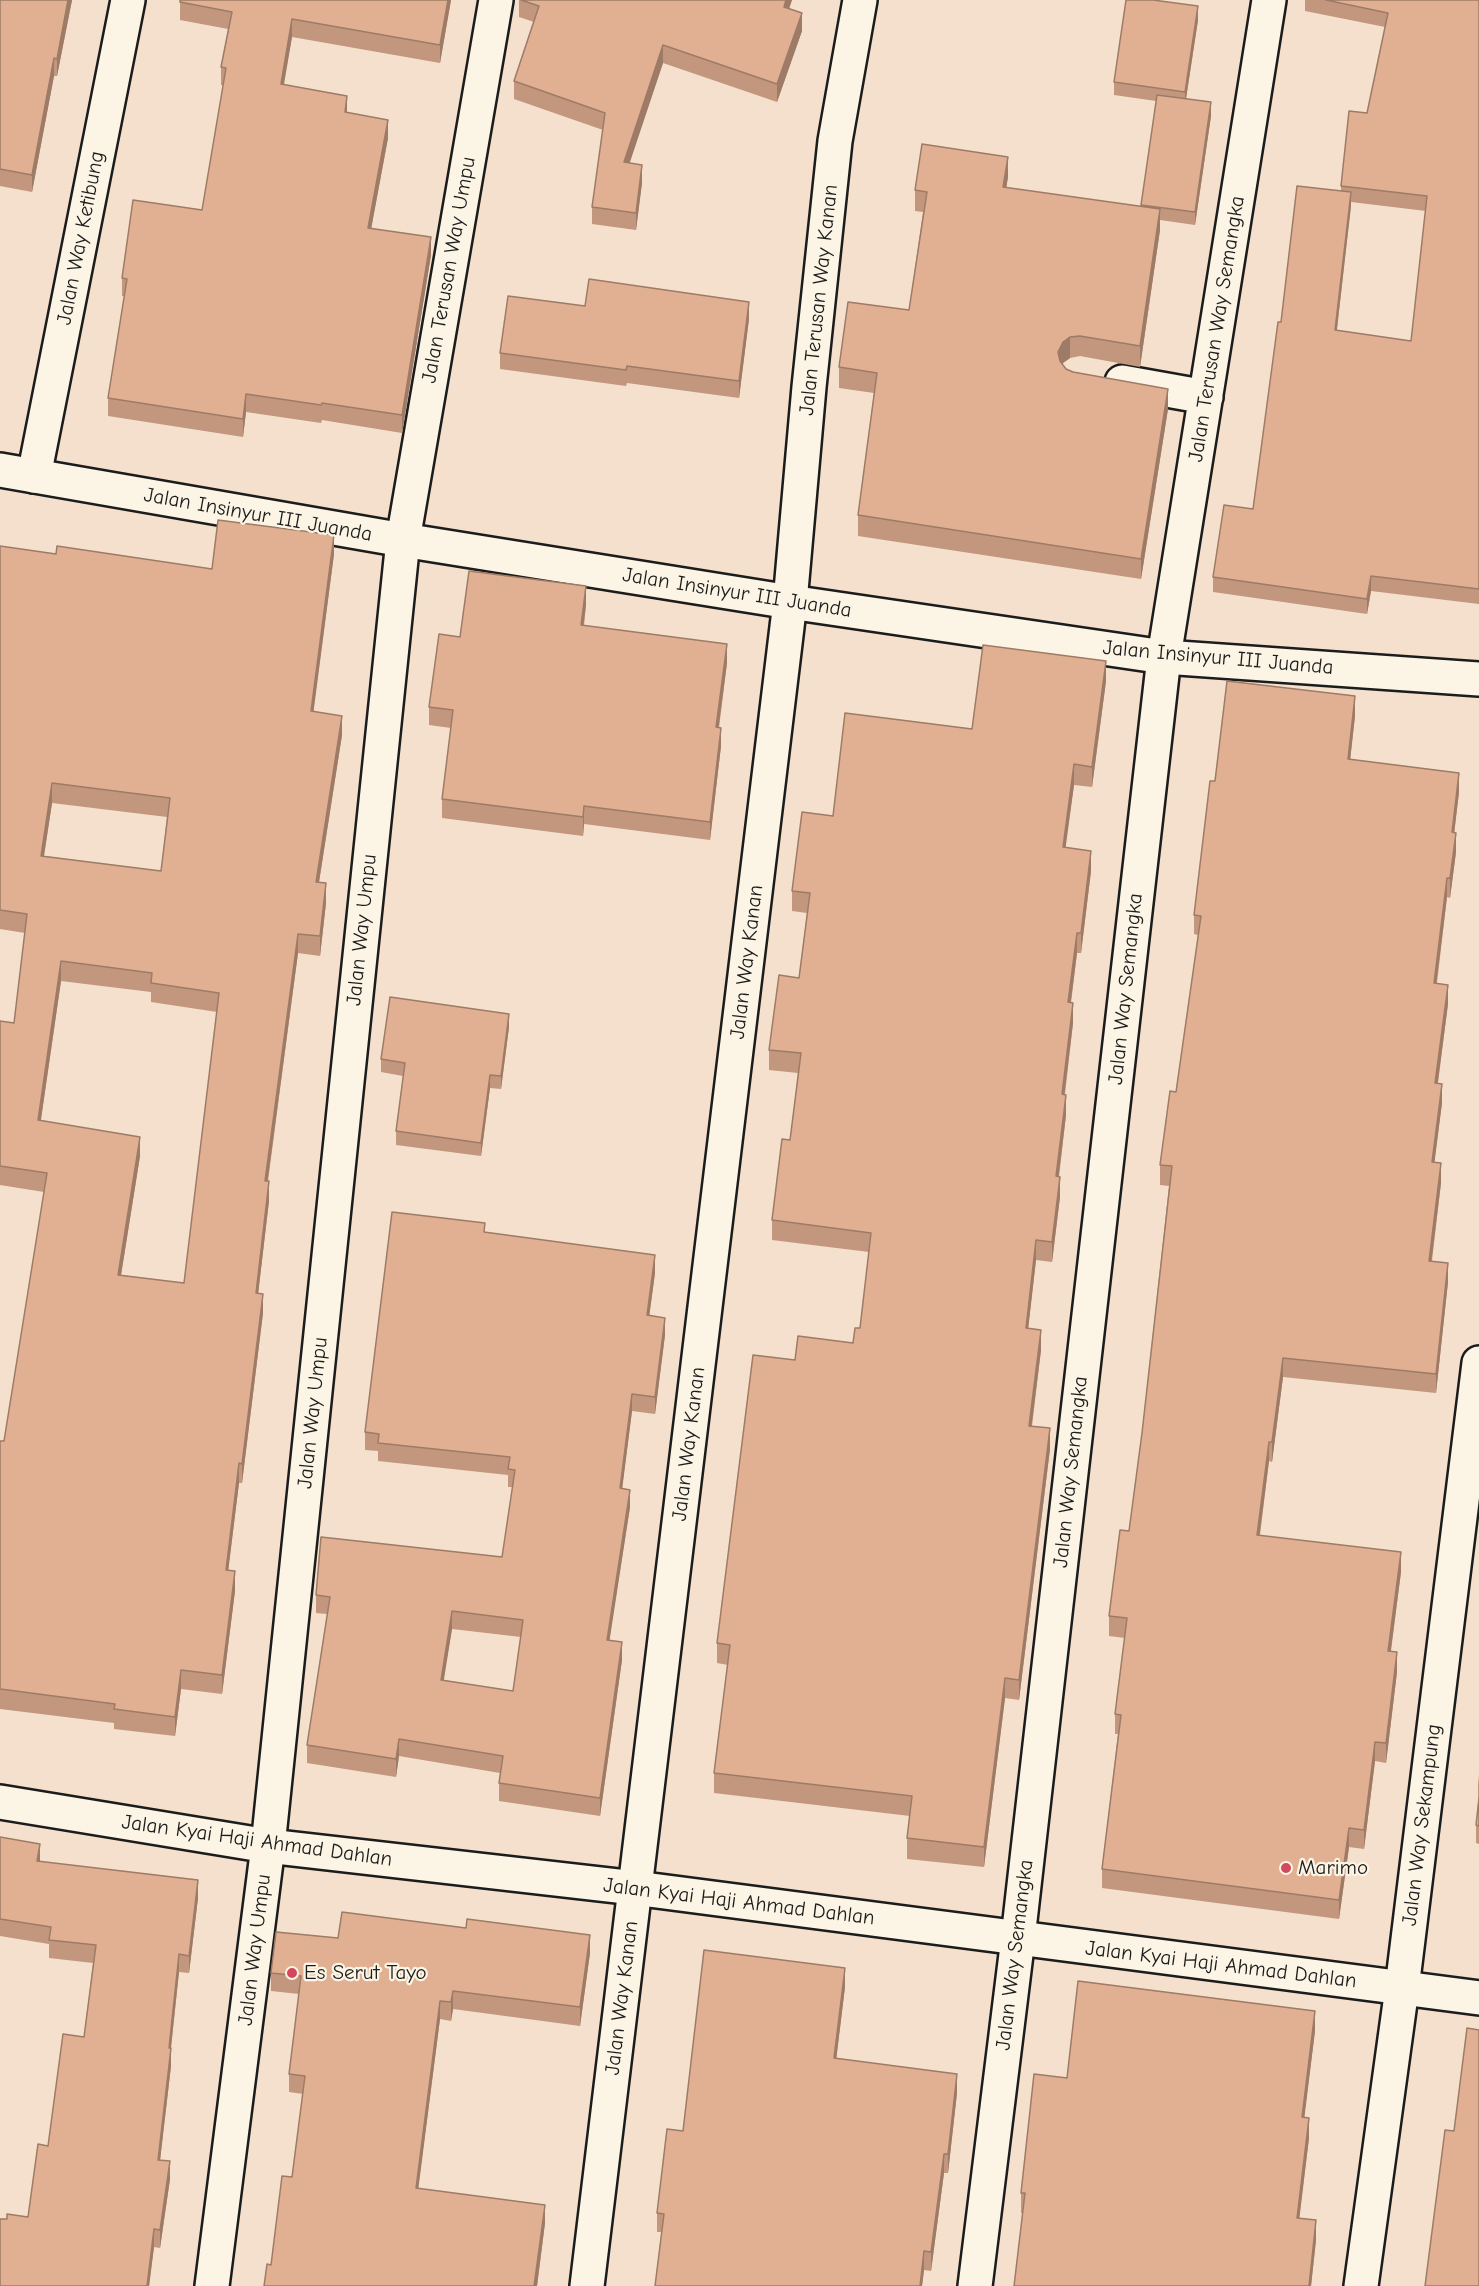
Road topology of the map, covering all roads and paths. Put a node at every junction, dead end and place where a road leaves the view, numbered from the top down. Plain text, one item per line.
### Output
1 (128, 0) edge
2 (496, 0) edge
3 (860, 0) edge
4 (1269, 0) edge
5 (1088, 377) edge
6 (1206, 397) junction
7 (0, 470) edge
8 (34, 476) junction
9 (403, 540) junction
10 (790, 602) junction
11 (1164, 657) junction
12 (1479, 679) edge
13 (1479, 1363) edge
14 (0, 1802) edge
15 (268, 1846) junction
16 (636, 1888) junction
17 (1018, 1938) junction
18 (1402, 1988) junction
19 (1479, 1998) edge
20 (212, 2286) edge
21 (587, 2286) edge
22 (975, 2286) edge
23 (1361, 2286) edge

1 - 8 street, Jalan Way Ketibung
2 - 9 street, Jalan Terusan Way Umpu
3 - 10 street, Jalan Terusan Way Kanan
4 - 6 street, Jalan Terusan Way Semangka
5 - 6 street
6 - 11 street, Jalan Terusan Way Semangka
7 - 8 street, Jalan Insinyur III Juanda
8 - 9 street, Jalan Insinyur III Juanda
9 - 10 street, Jalan Insinyur III Juanda
9 - 15 street, Jalan Way Umpu
10 - 11 street, Jalan Insinyur III Juanda
10 - 16 street, Jalan Way Kanan
11 - 12 street, Jalan Insinyur III Juanda
11 - 17 street, Jalan Way Semangka
13 - 18 street, Jalan Way Sekampung
14 - 15 street, Jalan Kyai Haji Ahmad Dahlan
15 - 16 street, Jalan Kyai Haji Ahmad Dahlan
15 - 20 street, Jalan Way Umpu
16 - 17 street, Jalan Kyai Haji Ahmad Dahlan
16 - 21 street, Jalan Way Kanan
17 - 18 street, Jalan Kyai Haji Ahmad Dahlan
17 - 22 street, Jalan Way Semangka
18 - 19 street, Jalan Kyai Haji Ahmad Dahlan
18 - 23 street, Jalan Way Sekampung

